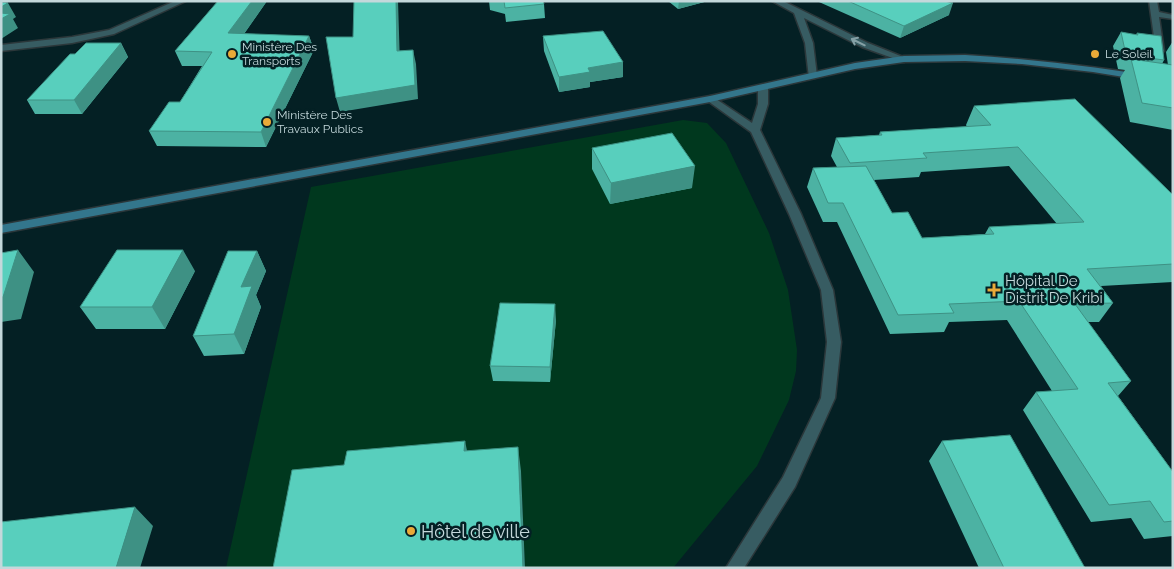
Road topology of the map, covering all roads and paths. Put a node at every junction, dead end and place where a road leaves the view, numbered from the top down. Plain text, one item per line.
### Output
1 (182, 1) edge
2 (776, 1) edge
3 (1153, 1) edge
4 (798, 14) junction
5 (1155, 14) junction
6 (1173, 17) edge
7 (1, 48) edge
8 (904, 59) junction
9 (1165, 74) edge
10 (812, 76) junction
11 (763, 88) junction
12 (710, 99) junction
13 (755, 130) junction
14 (1, 229) edge
15 (734, 568) edge

1 - 7 street
2 - 4 street
3 - 5 street
8 -> 4 street
4 - 10 street
5 - 6 street
5 - 9 street
8 - 9 street
8 - 10 street
10 - 11 street
11 - 12 street
11 - 13 street
12 - 13 street
12 - 14 street
13 - 15 street

